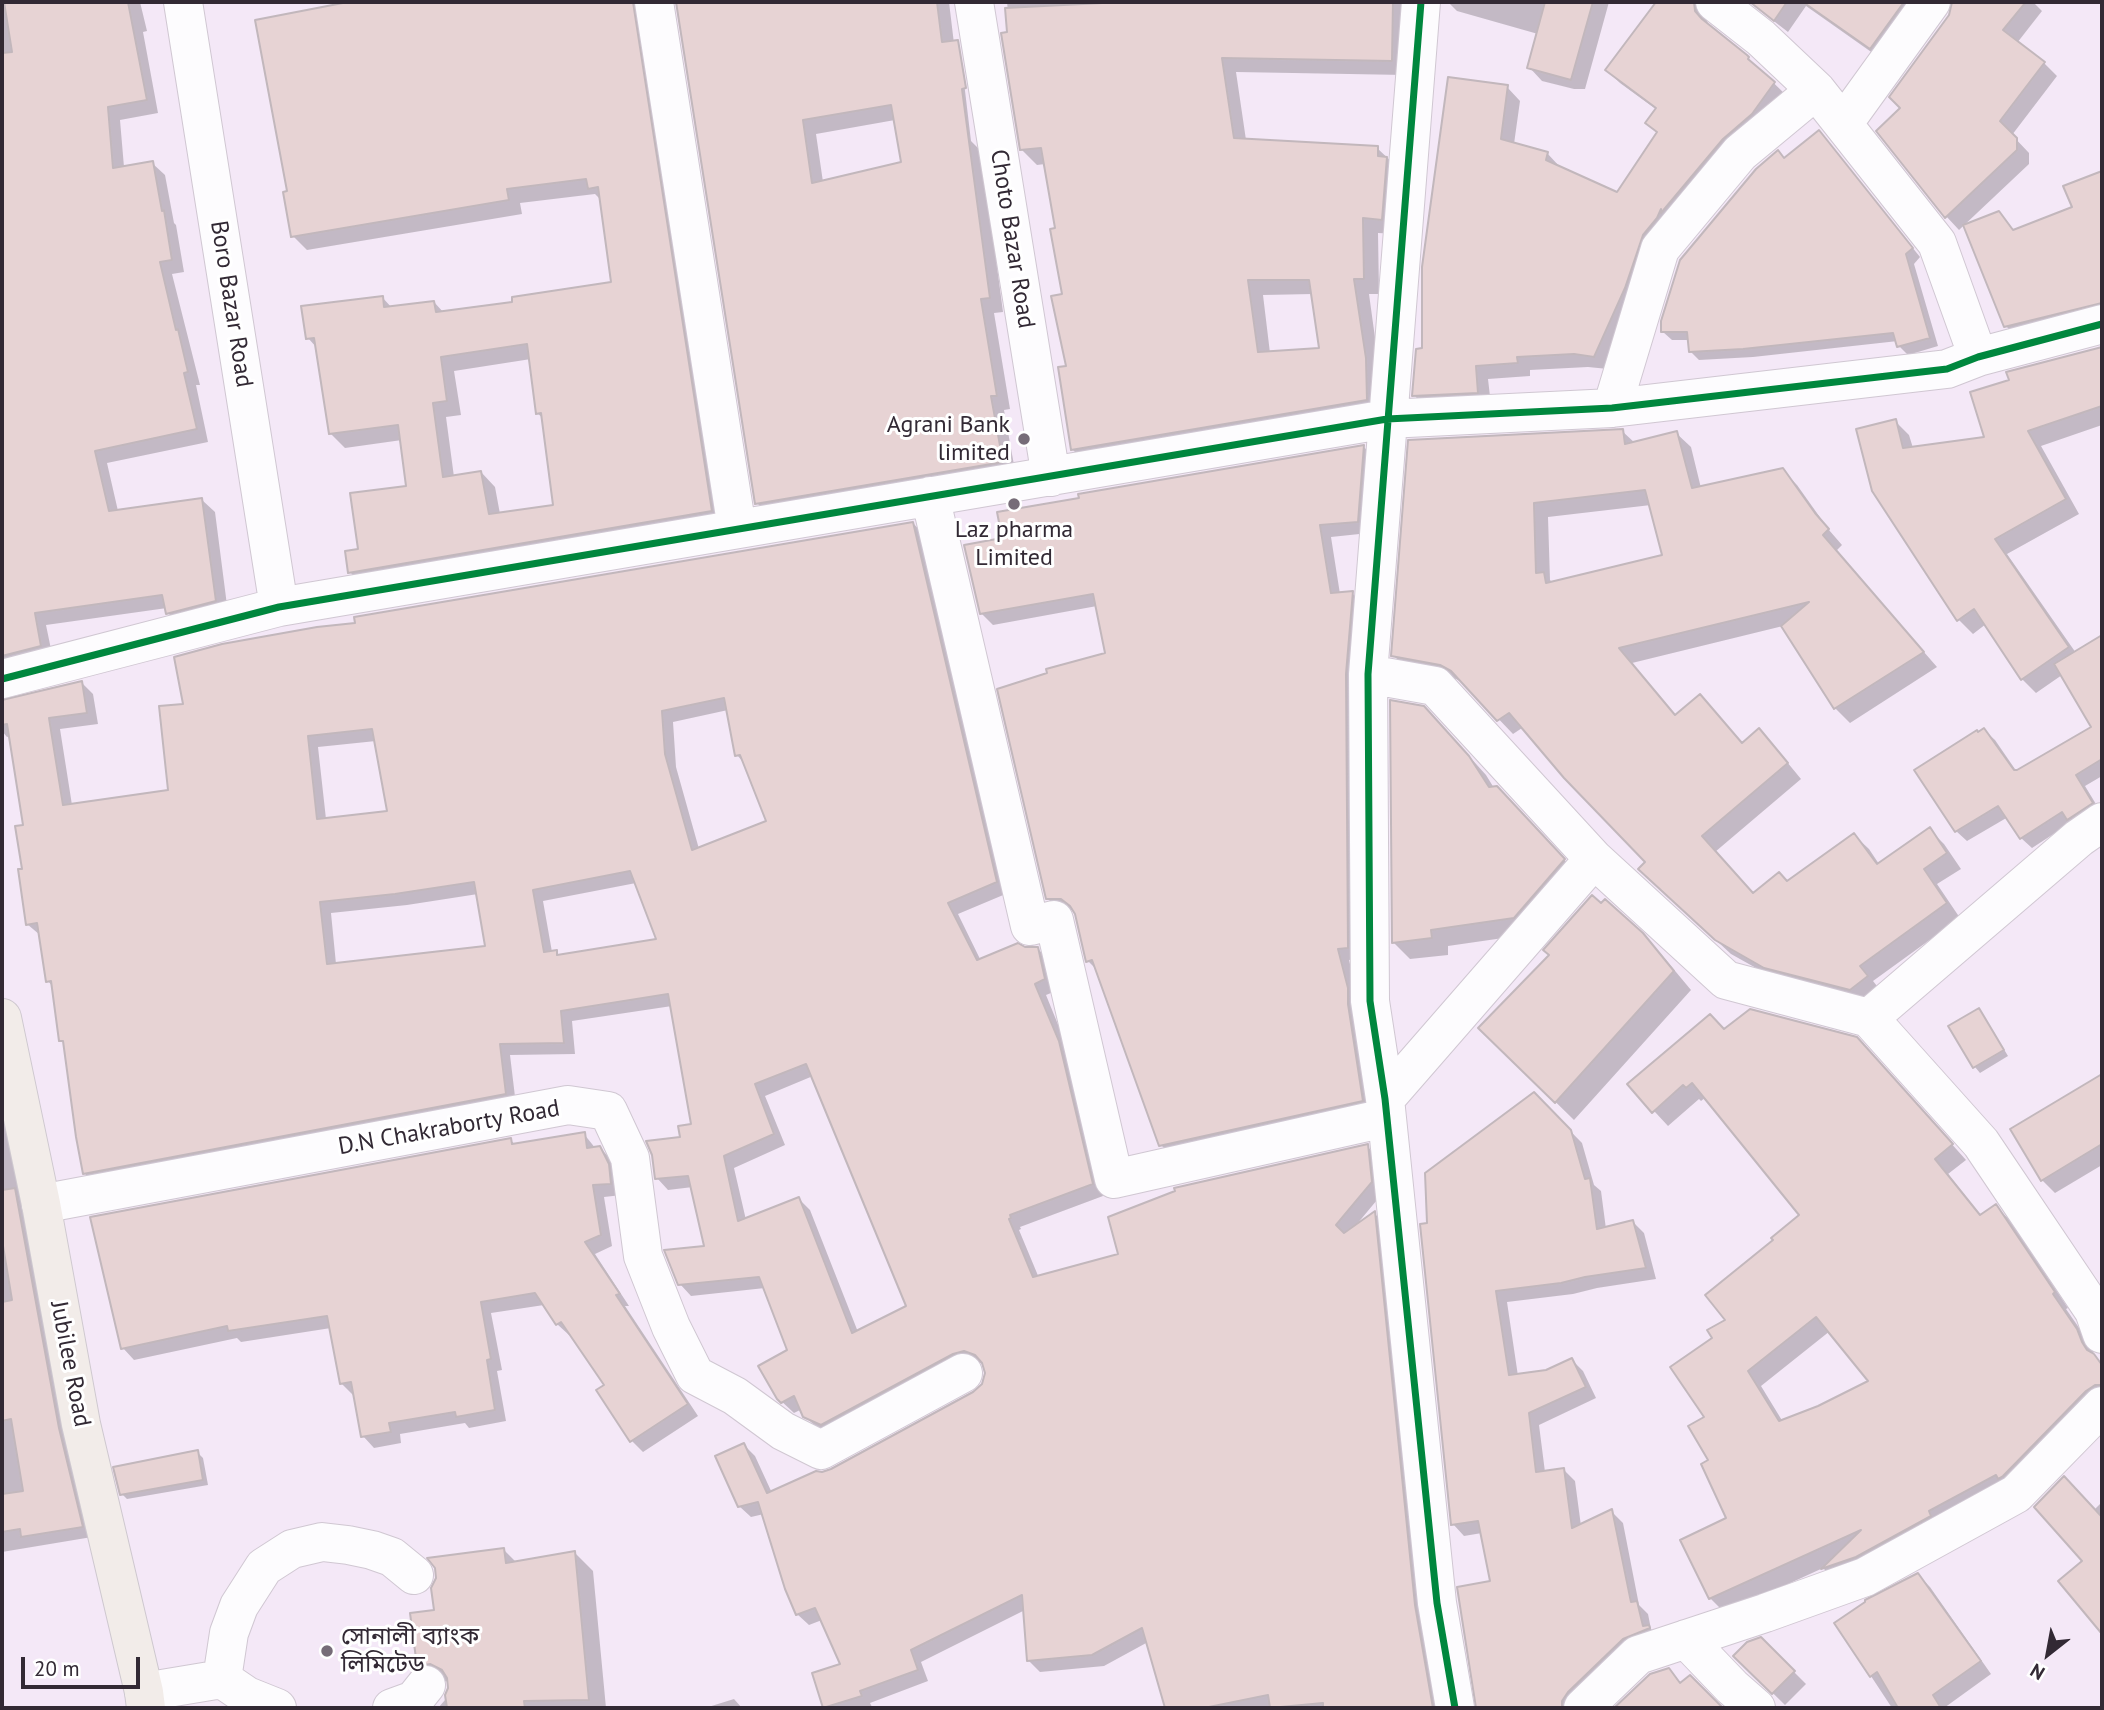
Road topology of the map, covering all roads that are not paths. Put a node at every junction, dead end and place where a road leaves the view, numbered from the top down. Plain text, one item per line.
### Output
1 (183, 2) edge
2 (654, 2) edge
3 (974, 2) edge
4 (1421, 2) edge
5 (1715, 2) edge
6 (1931, 2) edge
7 (1816, 90) junction
8 (1843, 124) junction
9 (2102, 324) edge
10 (1978, 357) junction
11 (1612, 408) junction
12 (1387, 419) junction
13 (1051, 477) junction
14 (930, 496) junction
15 (737, 529) junction
16 (279, 607) junction
17 (1368, 674) junction
18 (2, 679) edge
19 (2102, 822) edge
20 (1594, 859) junction
21 (2, 1018) edge
22 (1870, 1018) junction
23 (5, 1056) edge
24 (1385, 1109) junction
25 (41, 1204) junction
26 (2102, 1334) edge
27 (963, 1373) dead end
28 (2102, 1406) edge
29 (414, 1575) dead end
30 (1686, 1639) junction
31 (222, 1679) junction
32 (426, 1685) dead end
33 (145, 1700) edge
34 (277, 1708) edge
35 (392, 1708) edge
36 (1455, 1708) edge
37 (1583, 1708) edge
38 (1756, 1708) edge

1 - 16 street, Boro Bazar Road
2 - 15 street
3 - 13 street, Choto Bazar Road
4 - 12 street
5 - 7 street
6 - 8 street
7 - 8 street
7 - 11 street
8 - 10 street
9 - 10 street
10 - 11 street
11 - 12 street
12 - 13 street
12 - 17 street
13 - 14 street
14 - 15 street
14 - 24 street
15 - 16 street
16 - 18 street
17 - 20 street
17 - 24 street
19 - 22 street
20 - 22 street
20 - 24 street
21 - 23 main road, Jubilee Road
22 - 26 street
23 - 25 main road, Jubilee Road
24 - 36 street
25 - 27 street, D.N Chakraborty Road
25 - 33 main road, Jubilee Road
28 - 30 street
29 - 31 street
30 - 37 street
30 - 38 street
31 - 33 street
31 - 34 street
32 - 35 street

